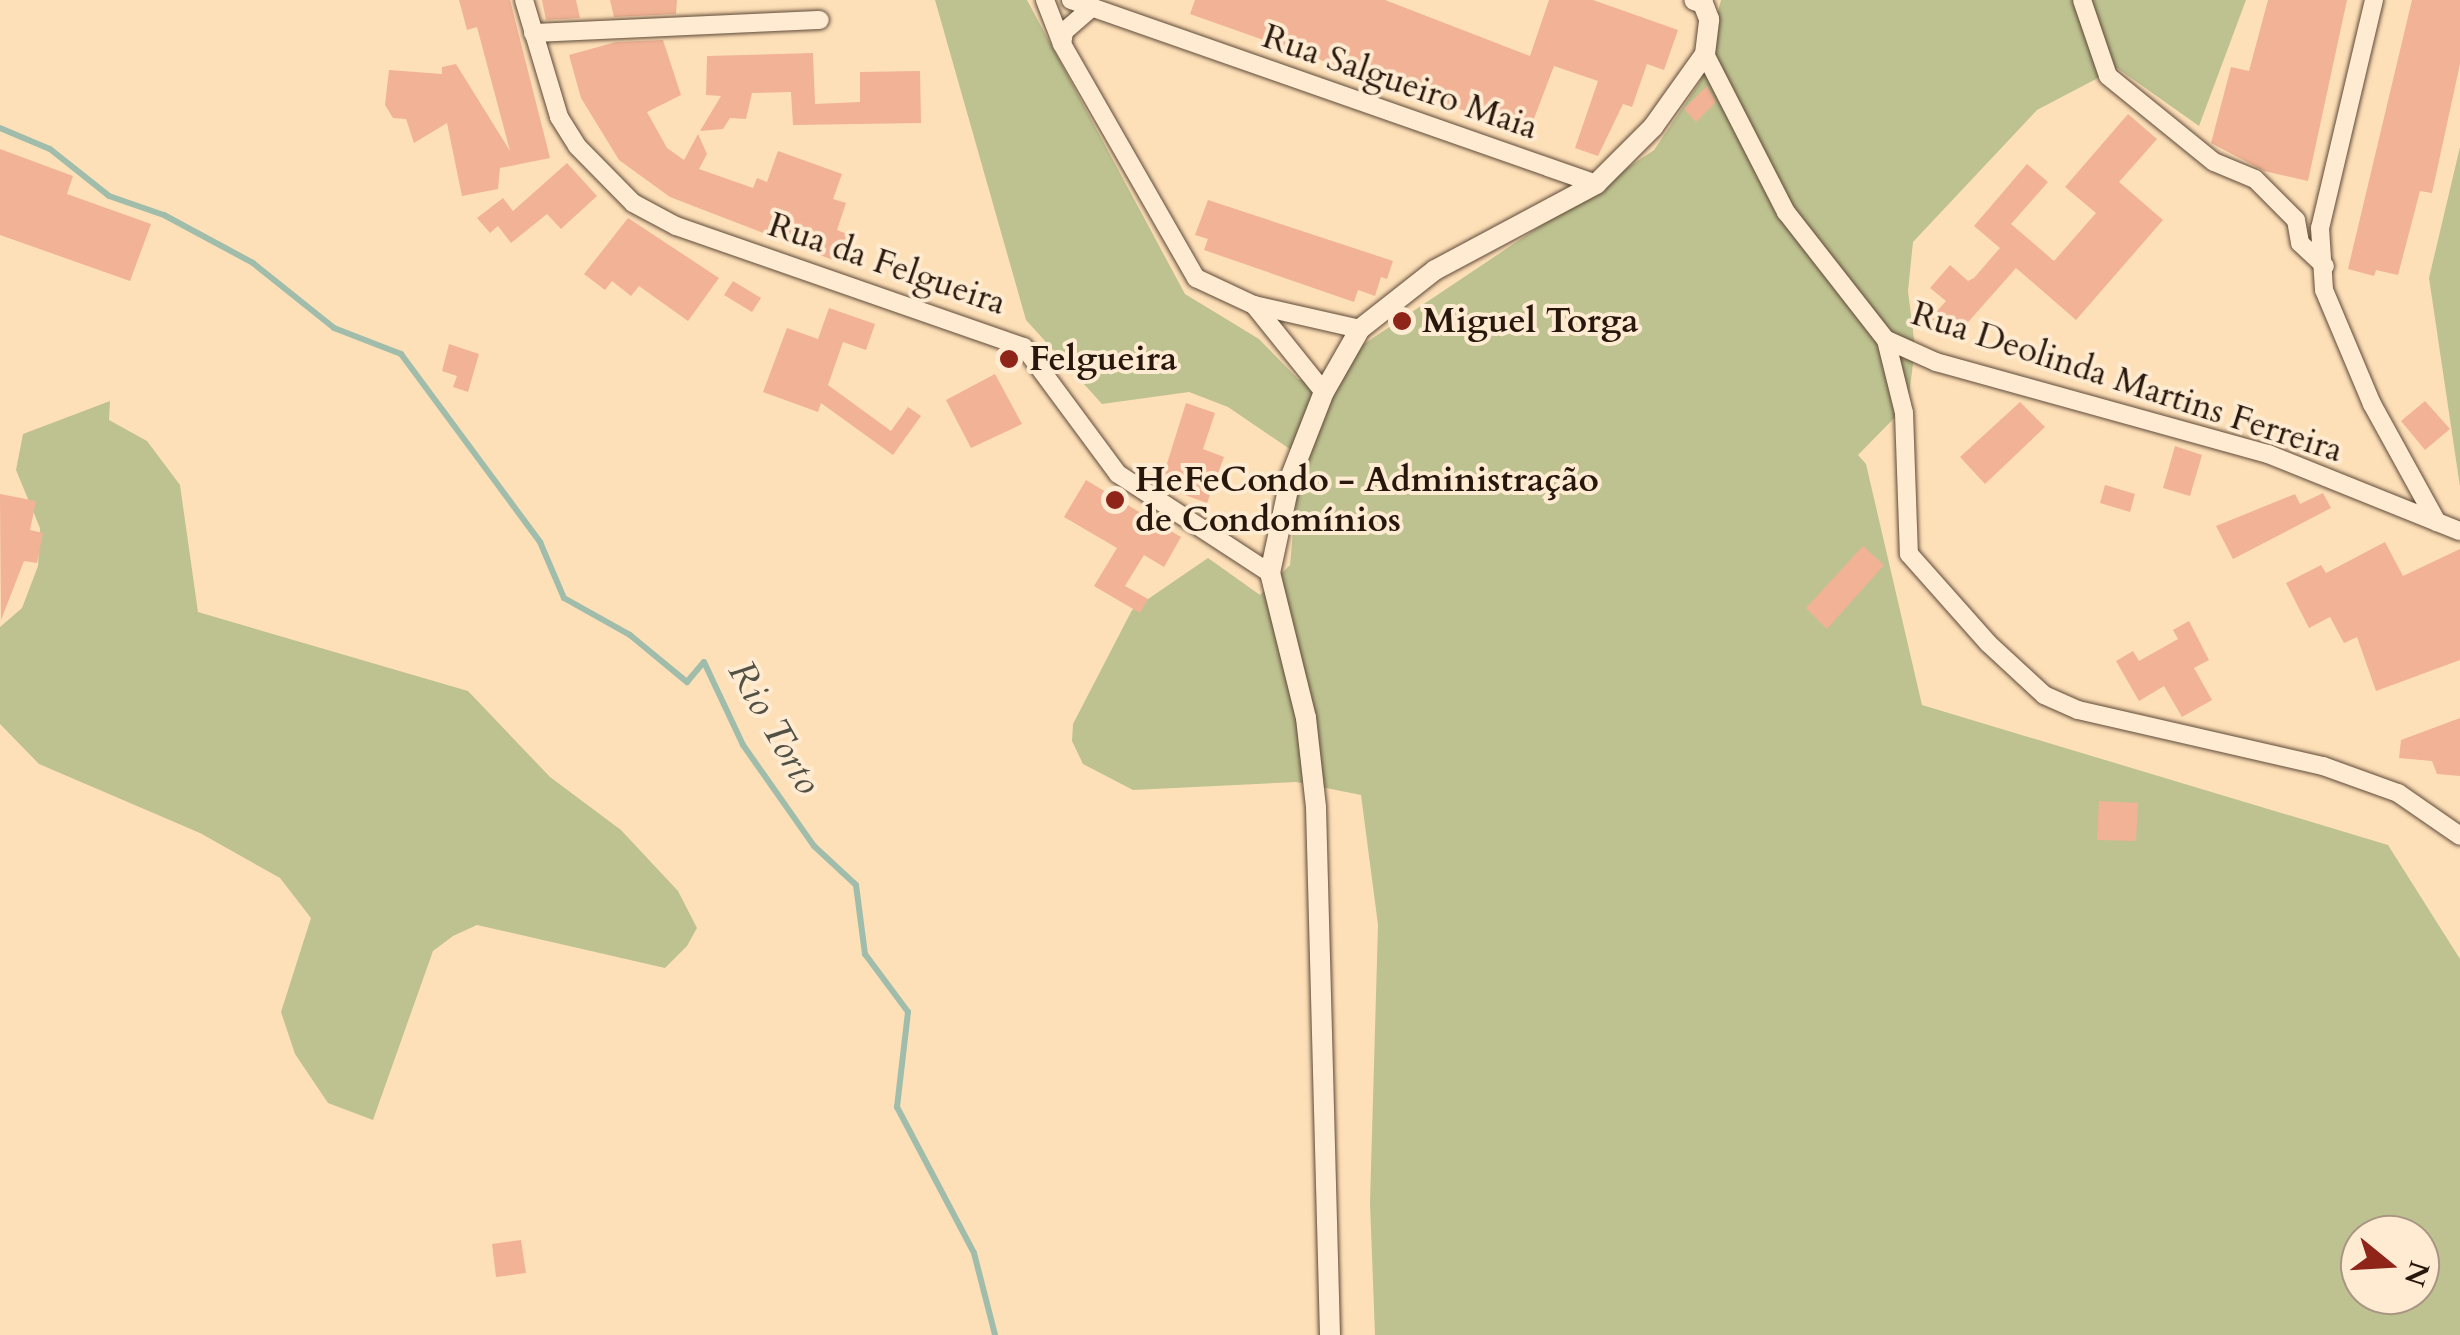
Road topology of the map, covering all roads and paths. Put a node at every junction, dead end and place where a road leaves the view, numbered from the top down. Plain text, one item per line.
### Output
1 (524, 0) edge
2 (1045, 0) edge
3 (1071, 0) edge
4 (2082, 0) edge
5 (2374, 0) edge
6 (1701, 1) edge
7 (1090, 10) junction
8 (820, 20) dead end
9 (534, 33) junction
10 (1062, 44) junction
11 (1705, 54) junction
12 (1596, 184) junction
13 (2325, 266) junction
14 (1254, 305) junction
15 (1360, 329) junction
16 (1886, 340) junction
17 (1324, 392) junction
18 (2437, 522) junction
19 (2460, 531) edge
20 (1270, 573) junction
21 (2460, 836) edge
22 (1330, 1335) edge

1 - 9 street, Rua da Felgueira
2 - 10 street
3 - 7 street, Rua Salgueiro Maia
4 - 13 street
5 - 13 street
6 - 11 street
7 - 10 street
7 - 12 street, Rua Salgueiro Maia
8 - 9 street
9 - 20 street, Rua da Felgueira
10 - 14 street
11 - 12 street
11 - 16 street
12 - 15 street
13 - 18 street
14 - 15 street
14 - 17 street
15 - 17 street
16 - 18 street, Rua Deolinda Martins Ferreira
16 - 21 street
17 - 20 street
18 - 19 street, Rua Deolinda Martins Ferreira
20 - 22 street

